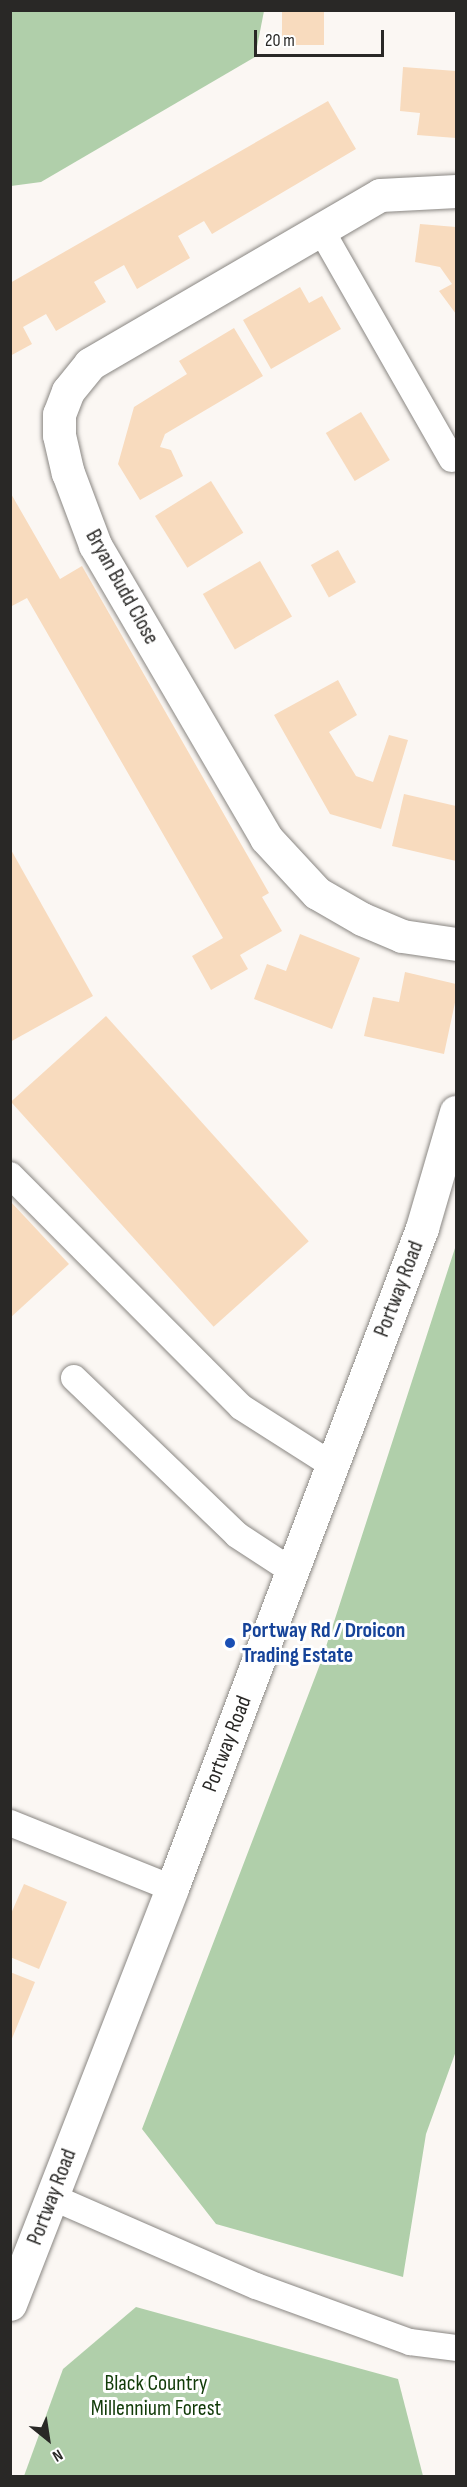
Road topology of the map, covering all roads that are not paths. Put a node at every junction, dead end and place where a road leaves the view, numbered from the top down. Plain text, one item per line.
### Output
1 (456, 191) edge
2 (320, 228) junction
3 (452, 459) dead end
4 (456, 944) edge
5 (456, 1112) edge
6 (10, 1175) edge
7 (74, 1378) dead end
8 (332, 1465) junction
9 (292, 1571) junction
10 (10, 1823) edge
11 (172, 1888) junction
12 (52, 2197) junction
13 (10, 2304) edge
14 (456, 2348) edge

1 - 2 street, Bryan Budd Close
2 - 3 lane
2 - 4 street, Bryan Budd Close
5 - 8 street, Portway Road
6 - 8 lane
7 - 9 lane
8 - 9 street, Portway Road
9 - 11 street, Portway Road
10 - 11 lane
11 - 12 street, Portway Road
12 - 13 street, Portway Road
12 - 14 lane

